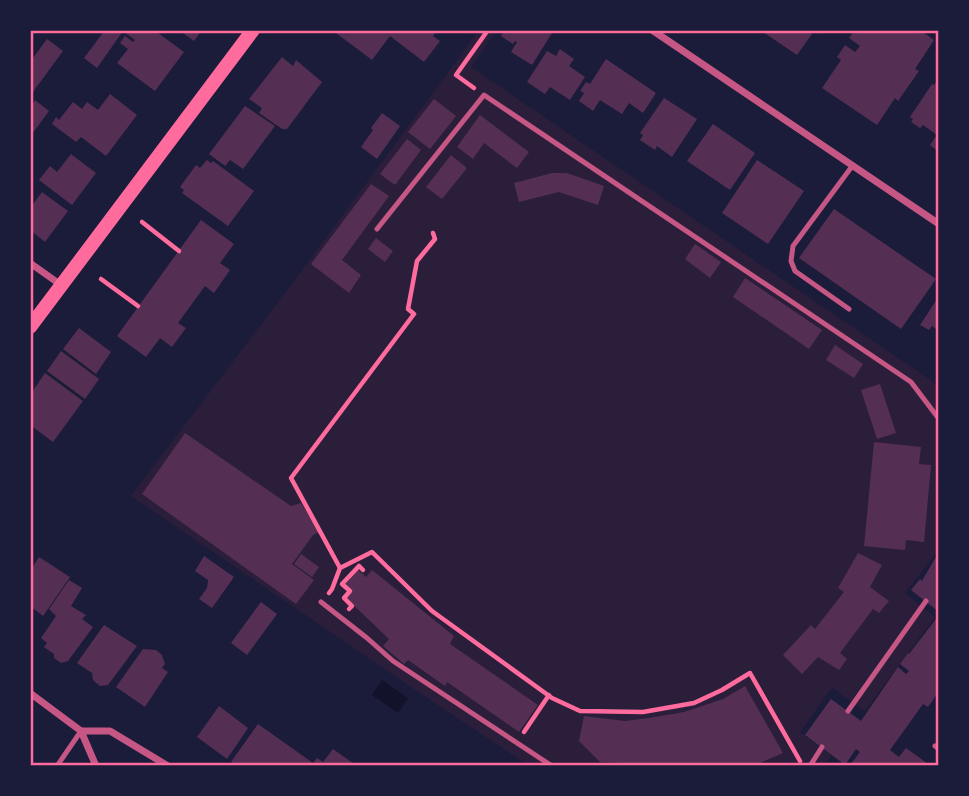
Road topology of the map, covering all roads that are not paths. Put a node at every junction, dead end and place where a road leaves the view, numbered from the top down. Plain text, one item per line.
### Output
1 (253, 30) edge
2 (652, 30) edge
3 (853, 164) junction
4 (939, 224) edge
5 (377, 229) dead end
6 (30, 263) edge
7 (61, 285) junction
8 (849, 309) dead end
9 (30, 327) edge
10 (939, 419) edge
11 (926, 601) dead end
12 (321, 602) road end
13 (30, 692) edge
14 (848, 711) dead end
15 (81, 731) junction
16 (822, 747) dead end
17 (57, 766) edge
18 (96, 766) edge
19 (168, 766) edge
20 (552, 766) edge
21 (810, 766) edge

1 - 7 main road
2 - 3 street
3 - 4 street
3 - 8 lane
5 - 10 lane
6 - 7 street
7 - 9 main road
11 - 14 lane
12 - 20 lane
13 - 15 street
15 - 17 lane
15 - 18 street
15 - 19 street
16 - 21 lane

